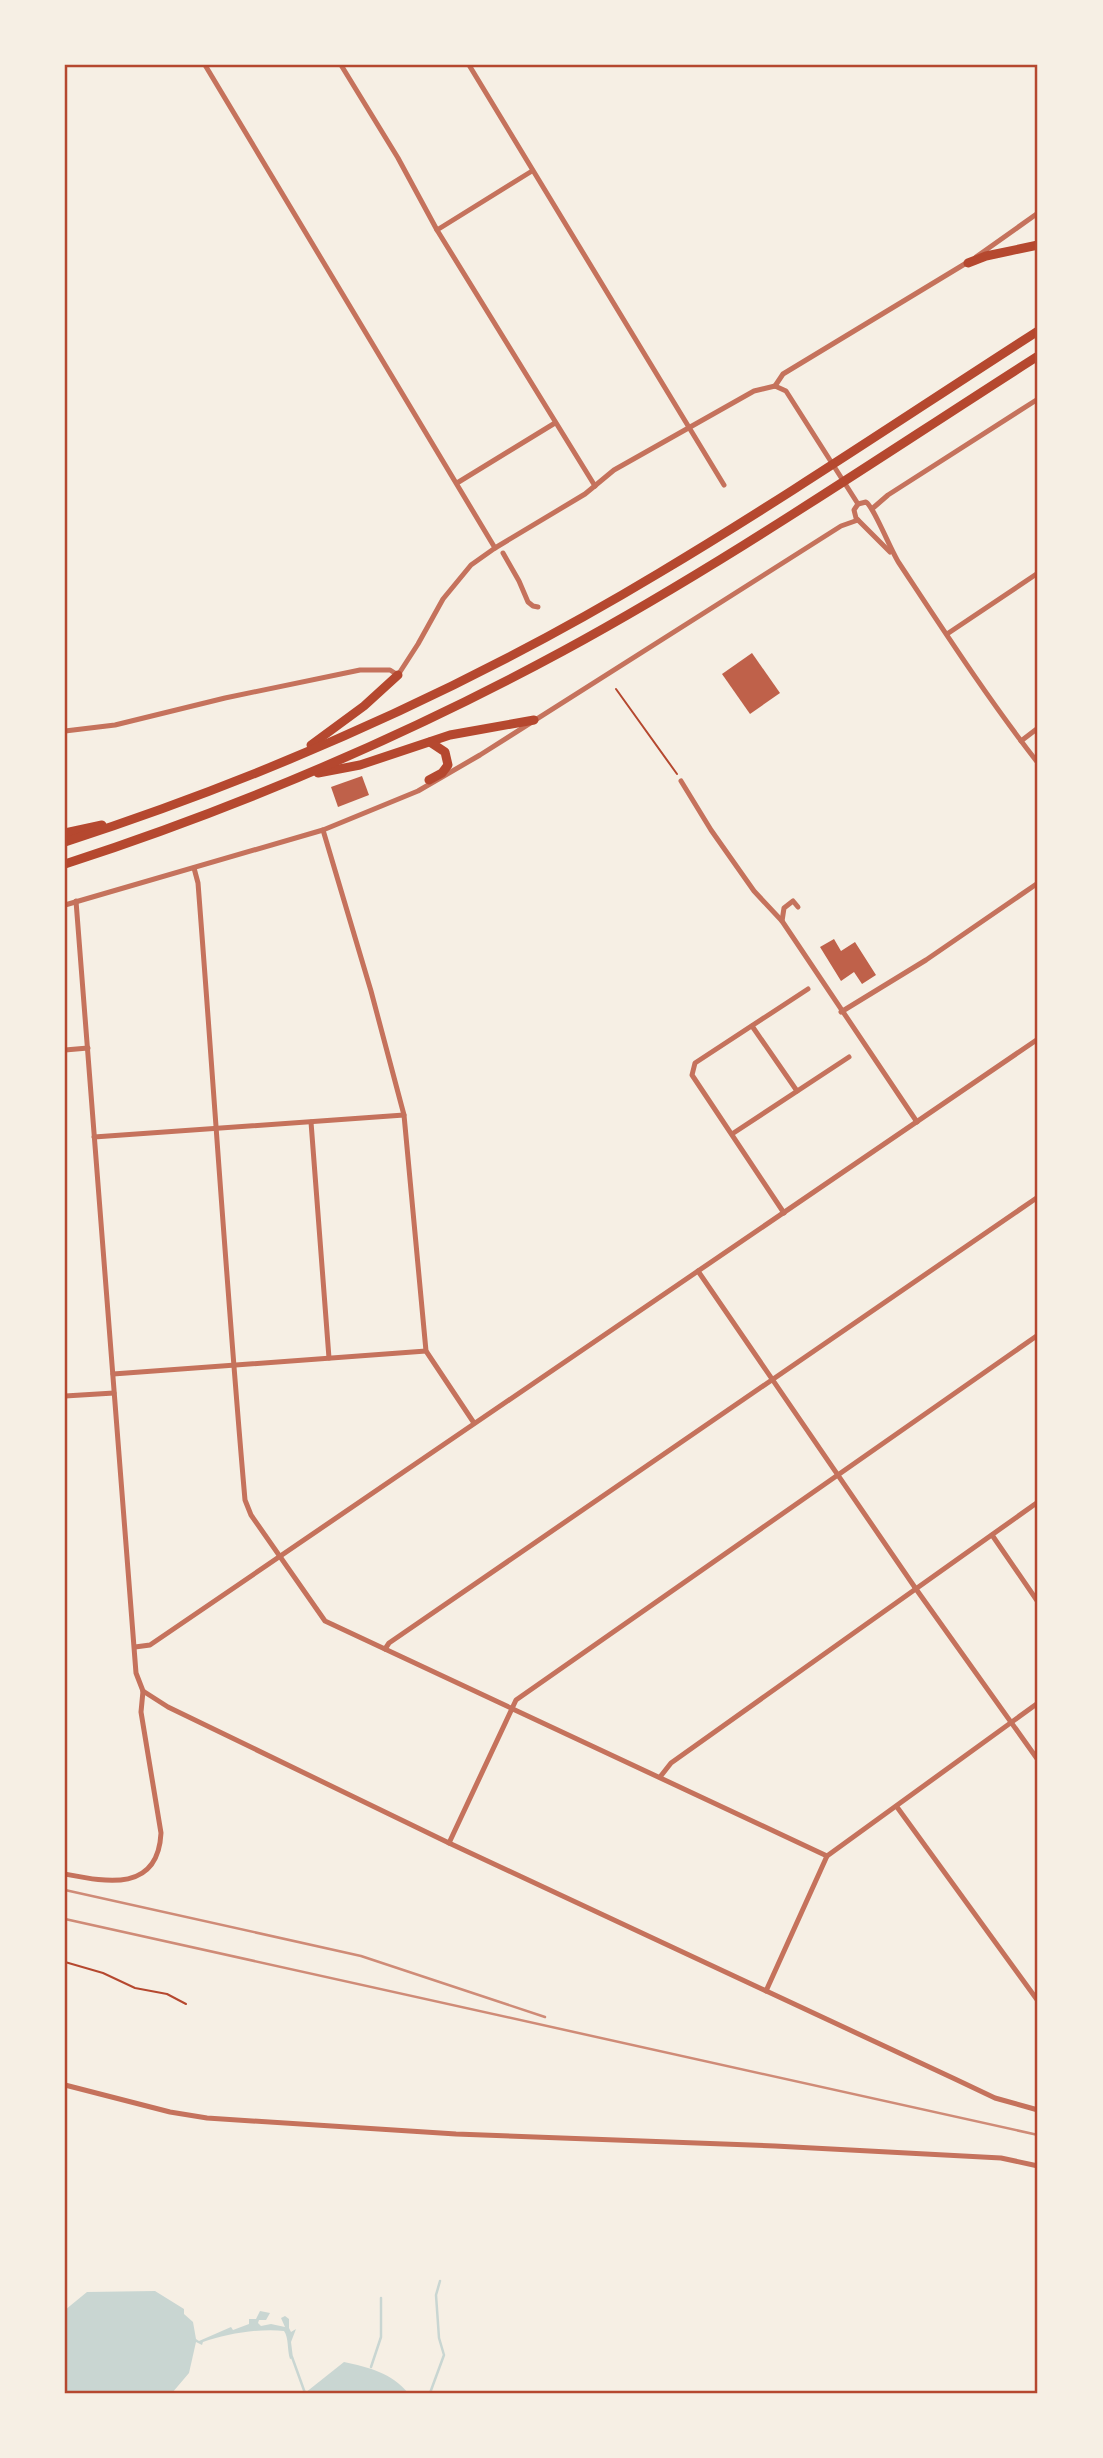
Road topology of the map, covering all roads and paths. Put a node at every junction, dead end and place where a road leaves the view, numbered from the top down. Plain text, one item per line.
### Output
1 (205, 65) edge
2 (341, 65) edge
3 (469, 65) edge
4 (532, 171) junction
5 (1038, 213) edge
6 (437, 230) junction
7 (1038, 245) edge
8 (968, 263) junction
9 (1038, 331) edge
10 (1038, 356) edge
11 (775, 386) junction
12 (1038, 399) edge
13 (555, 423) junction
14 (688, 429) junction
15 (457, 484) junction
16 (724, 485) dead end
17 (595, 486) junction
18 (858, 504) junction
19 (874, 510) junction
20 (859, 521) junction
21 (495, 548) junction
22 (503, 553) dead end
23 (896, 559) junction
24 (1038, 573) edge
25 (538, 607) dead end
26 (947, 634) junction
27 (398, 675) junction
28 (616, 689) dead end
29 (534, 720) junction
30 (1038, 728) edge
31 (65, 730) edge
32 (1021, 741) junction
33 (430, 742) junction
34 (295, 756) junction
35 (1038, 763) edge
36 (303, 776) junction
37 (429, 780) dead end
38 (681, 781) joint
39 (145, 815) junction
40 (323, 830) junction
41 (65, 833) edge
42 (65, 842) edge
43 (65, 864) edge
44 (194, 868) junction
45 (1038, 883) edge
46 (76, 901) junction
47 (65, 905) edge
48 (798, 907) dead end
49 (782, 921) junction
50 (808, 989) dead end
51 (841, 1012) junction
52 (752, 1026) junction
53 (1038, 1039) edge
54 (88, 1048) junction
55 (65, 1050) edge
56 (849, 1057) dead end
57 (797, 1090) junction
58 (404, 1115) junction
59 (311, 1122) junction
60 (917, 1122) junction
61 (217, 1128) junction
62 (732, 1134) junction
63 (94, 1137) junction
64 (1038, 1197) edge
65 (784, 1213) junction
66 (698, 1271) junction
67 (1038, 1335) edge
68 (426, 1350) junction
69 (329, 1358) junction
70 (233, 1366) junction
71 (113, 1374) junction
72 (773, 1380) junction
73 (114, 1393) junction
74 (65, 1396) edge
75 (474, 1423) junction
76 (839, 1474) junction
77 (1038, 1502) edge
78 (992, 1535) junction
79 (281, 1557) junction
80 (916, 1589) junction
81 (1038, 1602) edge
82 (135, 1647) junction
83 (385, 1649) junction
84 (143, 1691) junction
85 (1038, 1703) edge
86 (512, 1708) junction
87 (1011, 1723) junction
88 (1038, 1760) edge
89 (660, 1777) junction
90 (897, 1807) junction
91 (449, 1843) junction
92 (827, 1856) junction
93 (65, 1874) edge
94 (65, 1962) edge
95 (766, 1991) junction
96 (1038, 2001) edge
97 (186, 2004) dead end
98 (65, 2085) edge
99 (1038, 2110) edge
100 (1038, 2166) edge

1 - 15 street
2 - 6 street
3 - 4 street
4 - 6 street
4 - 14 street
5 - 8 street
6 - 13 street
7 - 8 main road
8 - 11 street
9 - 34 main road
10 - 36 main road
11 - 14 street
11 - 18 street
12 - 19 street
13 - 15 street
13 - 17 street
14 - 16 street
14 - 17 street
15 - 21 street
17 - 21 street
18 - 19 street
18 - 20 street
19 - 20 street
19 - 23 street
20 - 23 street
20 - 29 street
21 - 27 street
22 - 25 street
23 - 26 street
24 - 26 street
26 - 32 street
27 - 31 street
27 - 34 main road
28 - 38 path
29 - 33 main road
29 - 40 street
30 - 32 street
32 - 35 street
33 - 36 main road
33 - 37 main road
34 - 39 main road
36 - 43 main road
38 - 49 street
39 - 41 main road
39 - 42 main road
40 - 44 street
40 - 58 street
44 - 46 street
44 - 61 street
45 - 51 street
46 - 47 street
46 - 54 street
48 - 49 street
49 - 51 street
50 - 52 street
51 - 60 street
52 - 57 street
52 - 62 street
53 - 60 street
54 - 55 street
54 - 63 street
56 - 57 street
57 - 62 street
58 - 59 street
58 - 68 street
59 - 61 street
59 - 69 street
60 - 65 street
61 - 63 street
61 - 70 street
62 - 65 street
63 - 71 street
64 - 72 street
65 - 66 street
66 - 72 street
66 - 75 street
67 - 76 street
68 - 69 street
68 - 75 street
69 - 70 street
70 - 71 street
70 - 79 street
71 - 73 street
72 - 76 street
72 - 83 street
73 - 74 street
73 - 82 street
75 - 79 street
76 - 80 street
76 - 86 street
77 - 78 street
78 - 80 street
78 - 81 street
79 - 82 street
79 - 83 street
80 - 87 street
80 - 89 street
82 - 84 street
83 - 86 street
84 - 91 street
84 - 93 street
85 - 87 street
86 - 89 street
86 - 91 street
87 - 88 street
87 - 90 street
89 - 92 street
90 - 92 street
90 - 96 street
91 - 95 street
92 - 95 street
94 - 97 path
95 - 99 street
98 - 100 street

